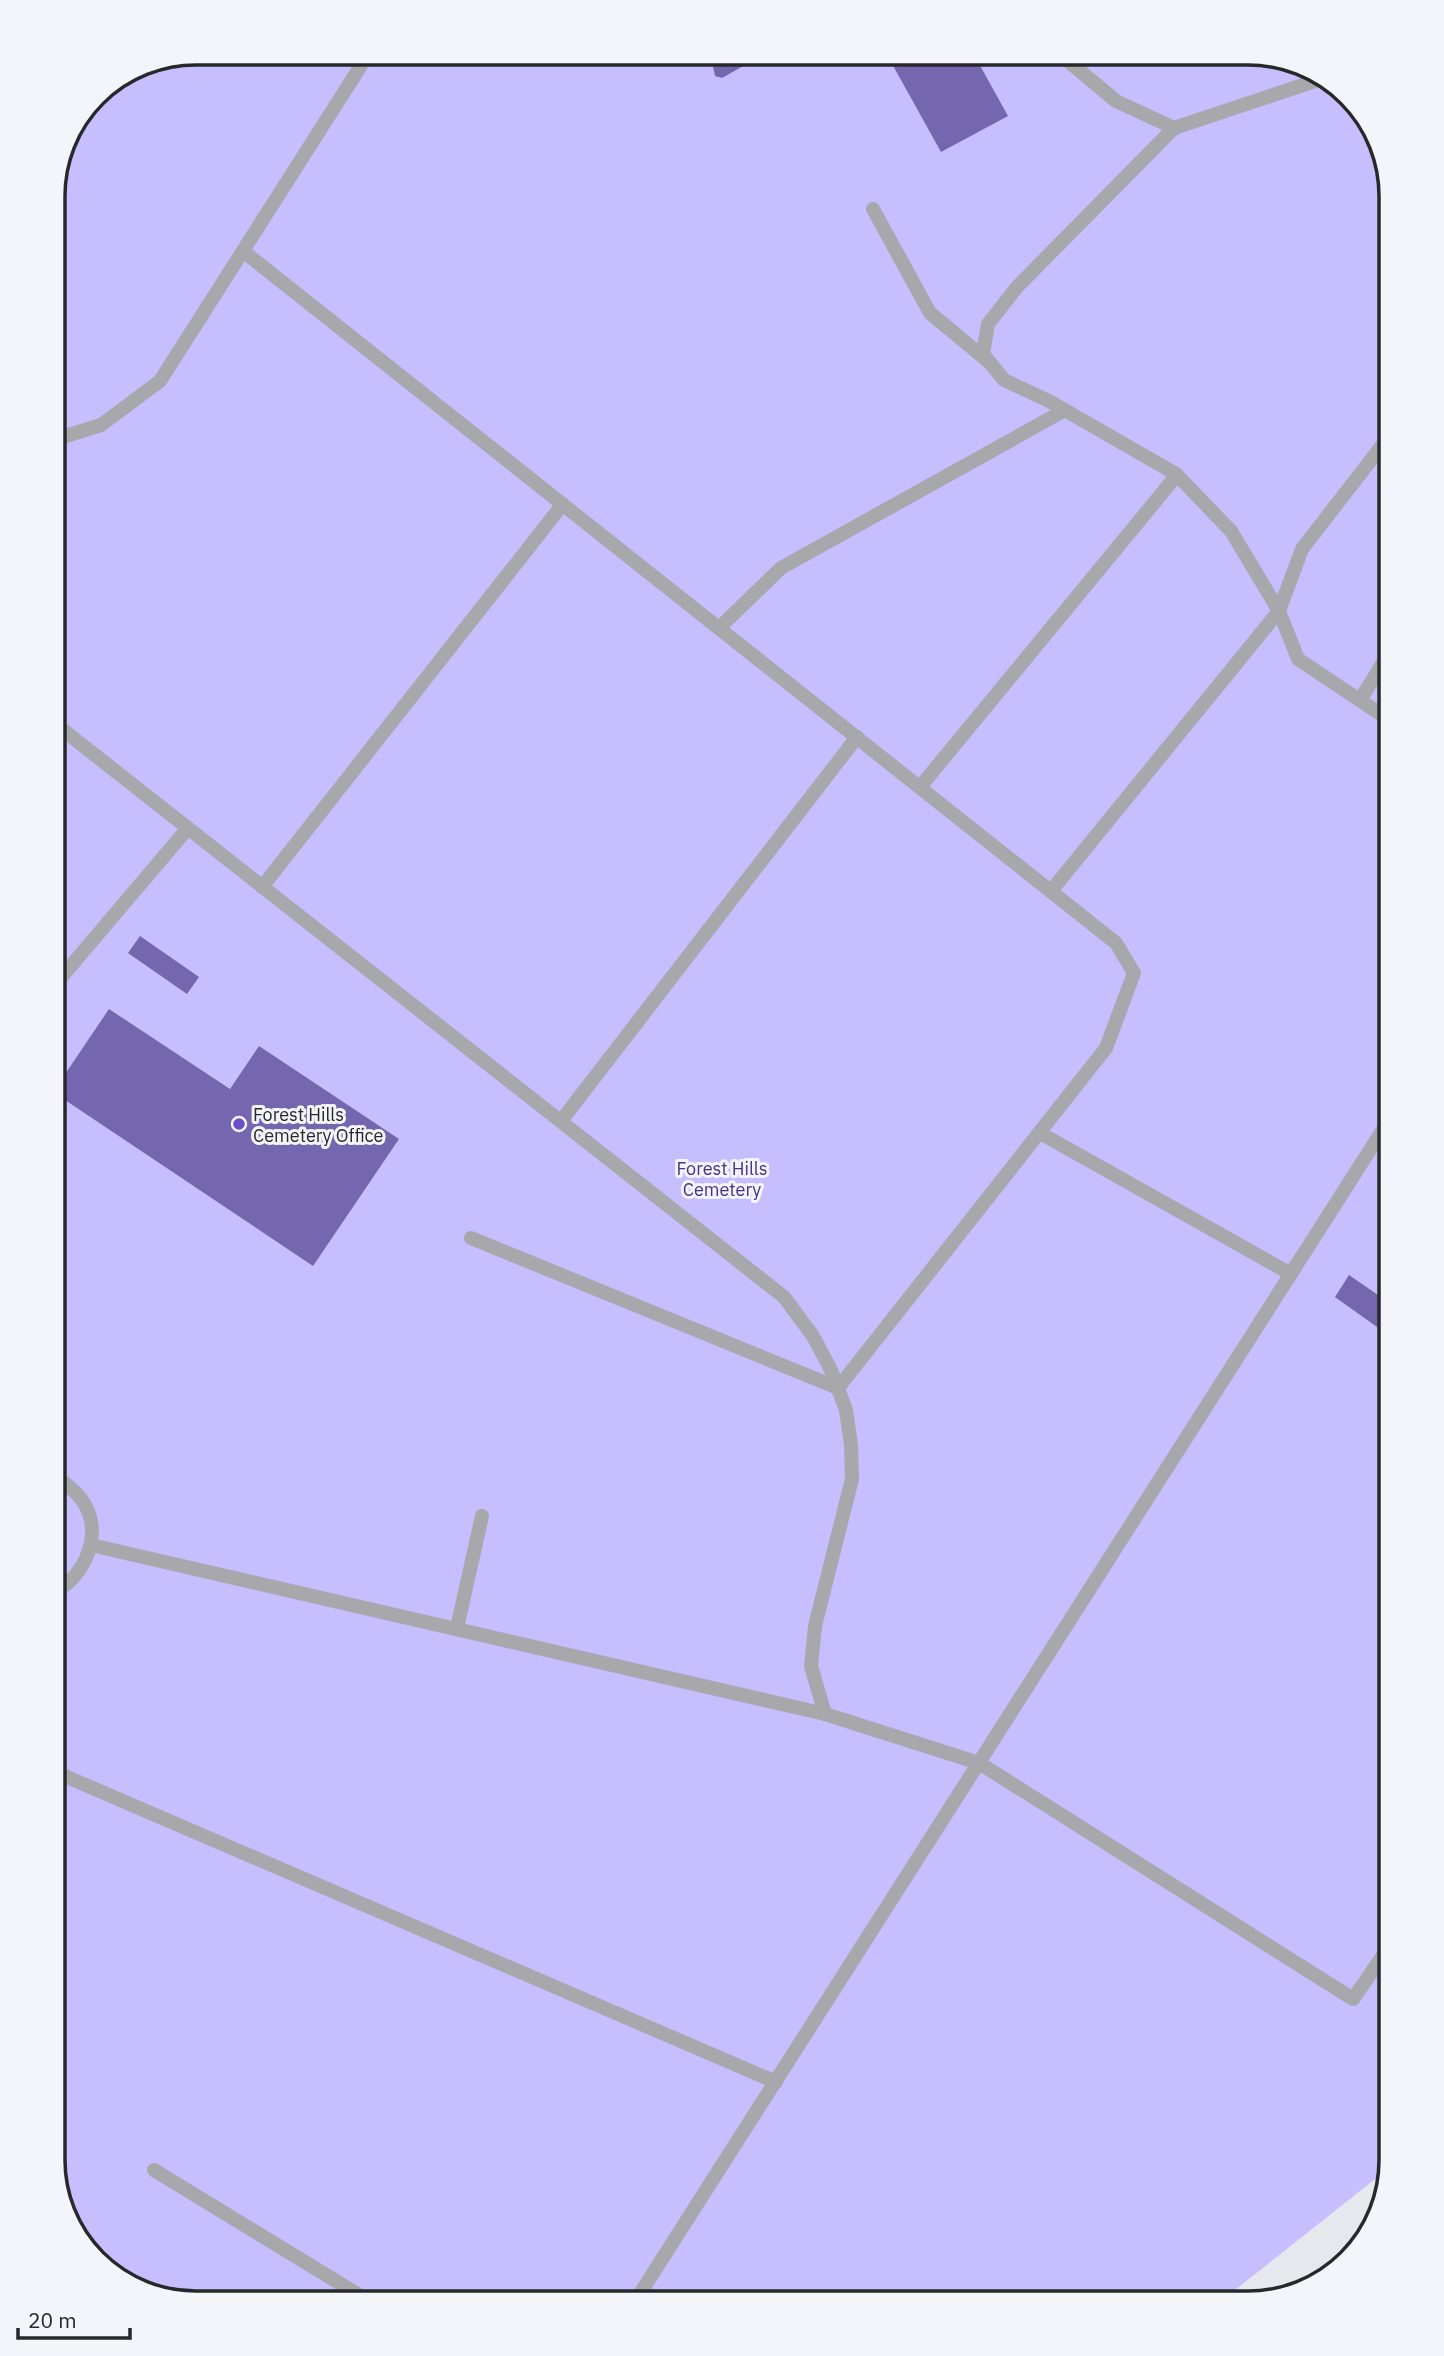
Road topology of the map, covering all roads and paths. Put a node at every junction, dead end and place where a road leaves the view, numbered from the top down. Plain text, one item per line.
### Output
1 (361, 65) edge
2 (1073, 65) edge
3 (1312, 82) edge
4 (1174, 128) junction
5 (873, 209) dead end
6 (243, 251) junction
7 (991, 364) junction
8 (1065, 410) junction
9 (65, 436) edge
10 (1379, 450) edge
11 (1177, 475) junction
12 (563, 504) junction
13 (1279, 611) junction
14 (719, 628) junction
15 (1379, 669) edge
16 (1360, 700) junction
17 (1379, 713) edge
18 (65, 731) edge
19 (857, 737) junction
20 (920, 787) junction
21 (188, 828) junction
22 (262, 887) junction
23 (1051, 891) junction
24 (65, 974) edge
25 (561, 1121) junction
26 (1040, 1133) junction
27 (1379, 1136) edge
28 (471, 1238) dead end
29 (1291, 1274) junction
30 (838, 1388) junction
31 (65, 1483) edge
32 (482, 1516) dead end
33 (91, 1545) junction
34 (65, 1587) edge
35 (457, 1628) junction
36 (825, 1714) junction
37 (979, 1763) junction
38 (65, 1777) edge
39 (1379, 1961) edge
40 (776, 2082) junction
41 (154, 2170) dead end
42 (352, 2291) edge
43 (642, 2291) edge

1 - 6 lane
2 - 4 lane
3 - 4 lane
4 - 7 lane
5 - 7 lane
6 - 9 lane
6 - 12 lane
7 - 8 lane
8 - 11 lane
8 - 14 lane
10 - 13 lane
11 - 13 lane
11 - 20 lane
12 - 14 lane
12 - 22 lane
13 - 16 lane
13 - 23 lane
14 - 19 lane
15 - 16 lane
16 - 17 lane
18 - 21 lane
19 - 20 lane
19 - 25 lane
20 - 23 lane
21 - 22 lane
21 - 24 lane
22 - 25 lane
23 - 26 lane
25 - 30 lane
26 - 29 lane
26 - 30 lane
27 - 29 lane
28 - 30 lane
29 - 37 lane
30 - 36 lane
31 - 33 lane
32 - 35 lane
33 - 34 lane
33 - 35 lane
35 - 36 lane
36 - 37 lane
37 - 39 lane
37 - 40 lane
38 - 40 lane
40 - 43 lane
41 - 42 lane

